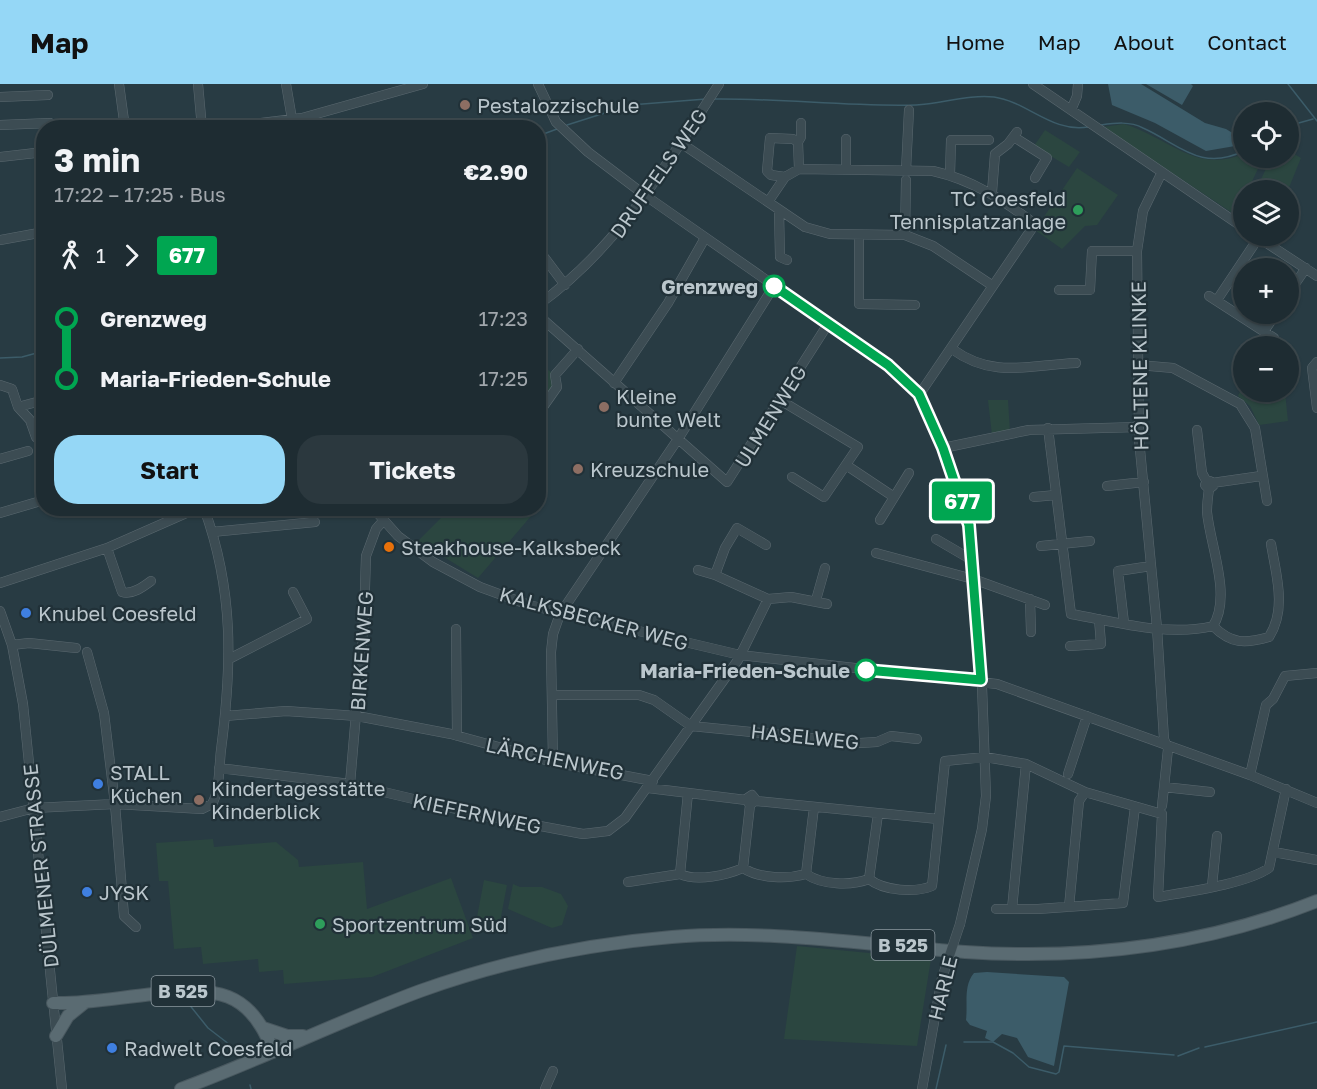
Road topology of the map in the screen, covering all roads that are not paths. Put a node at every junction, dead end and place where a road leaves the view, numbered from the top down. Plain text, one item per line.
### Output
1 (119, 84) edge
2 (198, 84) edge
3 (286, 84) edge
4 (382, 84) edge
5 (423, 84) edge
6 (538, 84) edge
7 (1033, 84) edge
8 (1078, 84) edge
9 (717, 86) edge
10 (48, 94) dead end
11 (385, 94) junction
12 (0, 97) edge
13 (909, 110) dead end
14 (1071, 110) junction
15 (124, 120) edge
16 (201, 120) edge
17 (299, 120) edge
18 (306, 120) edge
19 (801, 123) dead end
20 (36, 124) edge
21 (0, 125) edge
22 (846, 139) dead end
23 (989, 140) dead end
24 (798, 142) junction
25 (681, 143) junction
26 (36, 153) edge
27 (0, 157) edge
28 (799, 169) junction
29 (846, 169) junction
30 (1162, 172) junction
31 (906, 175) junction
32 (950, 175) junction
33 (785, 177) junction
34 (1035, 178) dead end
35 (992, 192) junction
36 (646, 196) junction
37 (768, 202) junction
38 (779, 211) junction
39 (1233, 220) edge
40 (36, 233) edge
41 (859, 235) junction
42 (905, 235) junction
43 (705, 238) junction
44 (0, 240) edge
45 (1251, 246) edge
46 (1273, 246) edge
47 (1137, 251) junction
48 (546, 260) edge
49 (787, 260) dead end
50 (1306, 268) junction
51 (1317, 276) edge
52 (1299, 278) edge
53 (565, 285) junction
54 (774, 286) junction
55 (993, 286) junction
56 (1059, 290) dead end
57 (546, 299) edge
58 (915, 305) dead end
59 (546, 322) edge
60 (828, 324) junction
61 (1269, 324) edge
62 (1264, 331) junction
63 (1271, 336) edge
64 (578, 349) junction
65 (952, 349) junction
66 (1317, 362) edge
67 (1076, 363) dead end
68 (1138, 365) junction
69 (614, 383) junction
70 (0, 385) edge
71 (919, 394) junction
72 (780, 400) junction
73 (36, 402) edge
74 (546, 403) edge
75 (18, 407) junction
76 (1317, 408) edge
77 (1139, 427) junction
78 (1048, 428) junction
79 (1197, 430) dead end
80 (36, 437) edge
81 (678, 438) junction
82 (943, 448) junction
83 (28, 451) dead end
84 (0, 459) edge
85 (846, 465) junction
86 (909, 473) dead end
87 (1261, 476) junction
88 (792, 477) dead end
89 (1144, 482) junction
90 (1209, 485) junction
91 (1107, 486) dead end
92 (1056, 495) junction
93 (894, 497) junction
94 (1034, 497) dead end
95 (1267, 501) dead end
96 (36, 502) edge
97 (0, 513) edge
98 (180, 516) edge
99 (207, 516) edge
100 (379, 516) edge
101 (880, 520) dead end
102 (383, 521) junction
103 (315, 522) dead end
104 (212, 532) junction
105 (936, 539) dead end
106 (1090, 541) dead end
107 (1271, 544) dead end
108 (766, 545) dead end
109 (1062, 545) junction
110 (1041, 546) dead end
111 (107, 548) junction
112 (876, 553) dead end
113 (972, 560) junction
114 (1151, 566) junction
115 (825, 568) dead end
116 (698, 570) dead end
117 (715, 575) junction
118 (973, 579) junction
119 (151, 581) dead end
120 (0, 583) edge
121 (293, 592) dead end
122 (1030, 599) junction
123 (768, 600) junction
124 (816, 600) junction
125 (827, 604) dead end
126 (1045, 605) dead end
127 (0, 610) edge
128 (560, 614) junction
129 (1099, 619) junction
130 (1124, 623) junction
131 (1213, 626) junction
132 (1157, 628) junction
133 (456, 629) dead end
134 (1032, 632) dead end
135 (12, 645) junction
136 (1070, 646) dead end
137 (76, 648) dead end
138 (87, 652) dead end
139 (740, 655) junction
140 (229, 659) junction
141 (1317, 673) edge
142 (981, 680) junction
143 (553, 695) junction
144 (225, 716) junction
145 (357, 716) junction
146 (1087, 716) junction
147 (691, 726) junction
148 (457, 736) junction
149 (917, 739) dead end
150 (1166, 745) junction
151 (985, 757) junction
152 (553, 762) junction
153 (1026, 764) junction
154 (219, 768) junction
155 (1068, 774) dead end
156 (1250, 775) junction
157 (350, 784) junction
158 (650, 784) junction
159 (1164, 787) junction
160 (1286, 789) junction
161 (1085, 792) junction
162 (1210, 792) dead end
163 (688, 794) junction
164 (751, 802) junction
165 (1317, 803) edge
166 (115, 804) junction
167 (1162, 806) dead end
168 (814, 807) junction
169 (1135, 807) junction
170 (34, 808) junction
171 (878, 814) junction
172 (0, 817) edge
173 (938, 819) junction
174 (1217, 836) dead end
175 (1274, 852) junction
176 (1317, 860) edge
177 (744, 868) junction
178 (680, 873) junction
179 (806, 874) junction
180 (869, 879) junction
181 (628, 882) dead end
182 (1212, 886) junction
183 (1317, 901) edge
184 (1068, 907) junction
185 (996, 909) dead end
186 (1012, 909) junction
187 (136, 927) dead end
188 (88, 1001) junction
189 (53, 1003) junction
190 (263, 1028) junction
191 (313, 1035) junction
192 (56, 1036) junction
193 (273, 1052) junction
194 (553, 1071) dead end
195 (62, 1089) edge
196 (181, 1089) edge
197 (545, 1089) edge
198 (922, 1089) edge

1 - 15 street
2 - 16 street
3 - 17 street
4 - 11 street
5 - 11 street
6 - 36 street
7 - 14 street
8 - 14 street
9 - 25 street, DRUFFELS WEG
10 - 12 street
11 - 18 street
13 - 31 street
14 - 30 street
19 - 24 street
20 - 21 street
22 - 29 street
23 - 32 street
24 - 28 street
24 - 33 street
25 - 36 street, DRUFFELS WEG
25 - 37 street
26 - 27 street
28 - 29 street
28 - 33 street
29 - 31 street
30 - 39 street
30 - 47 street, HÖLTENE KLINKE
31 - 32 street
31 - 42 street
32 - 35 street
33 - 37 street
34 - 35 street
35 - 55 street
36 - 43 street
36 - 53 street, DRUFFELS WEG
37 - 38 street
38 - 41 street
38 - 49 street
40 - 44 street
41 - 42 street
41 - 58 street
42 - 55 street
43 - 54 street
43 - 69 street
45 - 62 street
46 - 50 street
47 - 56 street
47 - 68 street, HÖLTENE KLINKE
48 - 53 street
50 - 51 street
50 - 52 street
53 - 57 street, DRUFFELS WEG
54 - 60 street
54 - 81 street
55 - 65 street
59 - 64 street
60 - 71 street
60 - 72 street, ULMENWEG
61 - 62 street
62 - 63 street
64 - 69 street
64 - 74 street
65 - 67 street
65 - 71 street
66 - 76 street
68 - 77 street, HÖLTENE KLINKE
68 - 87 street
69 - 81 street
70 - 75 street
71 - 82 street, HARLE
72 - 81 street, ULMENWEG
72 - 85 street
73 - 75 street
75 - 80 street
77 - 78 street
77 - 89 street, HÖLTENE KLINKE
78 - 82 street
78 - 92 street
79 - 90 street
81 - 128 street
82 - 113 street, HARLE
83 - 84 street
85 - 88 street
85 - 93 street
86 - 93 street
87 - 90 street
87 - 95 street
89 - 91 street
89 - 114 street, HÖLTENE KLINKE
90 - 131 street
92 - 94 street
92 - 109 street
93 - 101 street
96 - 97 street
98 - 111 street
99 - 104 street
100 - 102 street, KALKSBECKER WEG
102 - 128 street, KALKSBECKER WEG
102 - 145 street, BIRKENWEG
103 - 104 street
104 - 140 street
105 - 113 street
106 - 109 street
107 - 131 street
108 - 117 street
109 - 110 street
109 - 129 street
111 - 119 street
111 - 120 street
112 - 118 street
113 - 118 street, HARLE
114 - 130 street
114 - 132 street, HÖLTENE KLINKE
115 - 124 street
116 - 117 street
117 - 123 street
118 - 122 street
118 - 142 street, HARLE
121 - 140 street
122 - 126 street
122 - 134 street
123 - 124 street
123 - 139 street
124 - 125 street
127 - 135 street, DÜLMENER STRASSE
128 - 139 street, KALKSBECKER WEG
128 - 143 street
129 - 130 street
129 - 136 street
130 - 132 street
131 - 132 street
132 - 150 street, HÖLTENE KLINKE
133 - 148 street
135 - 137 street
135 - 170 street, DÜLMENER STRASSE
138 - 166 street
139 - 142 street, KALKSBECKER WEG
139 - 147 street
140 - 144 street
141 - 156 street
142 - 146 street, KALKSBECKER WEG
142 - 151 street, HARLE
143 - 147 street
143 - 152 street
144 - 145 street, LÄRCHENWEG
144 - 154 street
145 - 148 street, LÄRCHENWEG
145 - 157 street, BIRKENWEG
146 - 150 street, KALKSBECKER WEG
146 - 155 street
147 - 149 street, HASELWEG
147 - 158 street
148 - 152 street, LÄRCHENWEG
150 - 156 street, KALKSBECKER WEG
150 - 159 street, HÖLTENE KLINKE
151 - 153 street
151 - 173 street
151 - 198 street, HARLE, bridge
152 - 158 street, LÄRCHENWEG
153 - 161 street
153 - 186 street
154 - 157 street, KIEFERNWEG
154 - 166 street
156 - 160 street, KALKSBECKER WEG
157 - 158 street, KIEFERNWEG
158 - 163 street, LÄRCHENWEG
159 - 162 street
159 - 167 street, HÖLTENE KLINKE
160 - 165 street, KALKSBECKER WEG
160 - 175 street
161 - 169 street
161 - 184 street
163 - 164 street, LÄRCHENWEG
163 - 178 street
164 - 168 street, LÄRCHENWEG
164 - 177 street
166 - 170 street
166 - 187 street
168 - 171 street, LÄRCHENWEG
168 - 179 street
169 - 182 street
169 - 184 street
170 - 172 street
170 - 189 street, DÜLMENER STRASSE
171 - 173 street, LÄRCHENWEG
171 - 180 street
173 - 180 street
174 - 182 street
175 - 176 street
175 - 182 street
177 - 178 street
177 - 179 street
178 - 181 street
179 - 180 street
183 - 191 main road, B 525
184 - 186 street
185 - 186 street
188 - 189 main road, B 525
188 - 190 main road, B 525
188 - 192 main road
189 - 192 street, DÜLMENER STRASSE
190 - 191 main road
190 - 193 main road, B 525
191 - 193 main road, B 525
192 - 195 street, DÜLMENER STRASSE
193 - 196 main road, B 525
194 - 197 street

